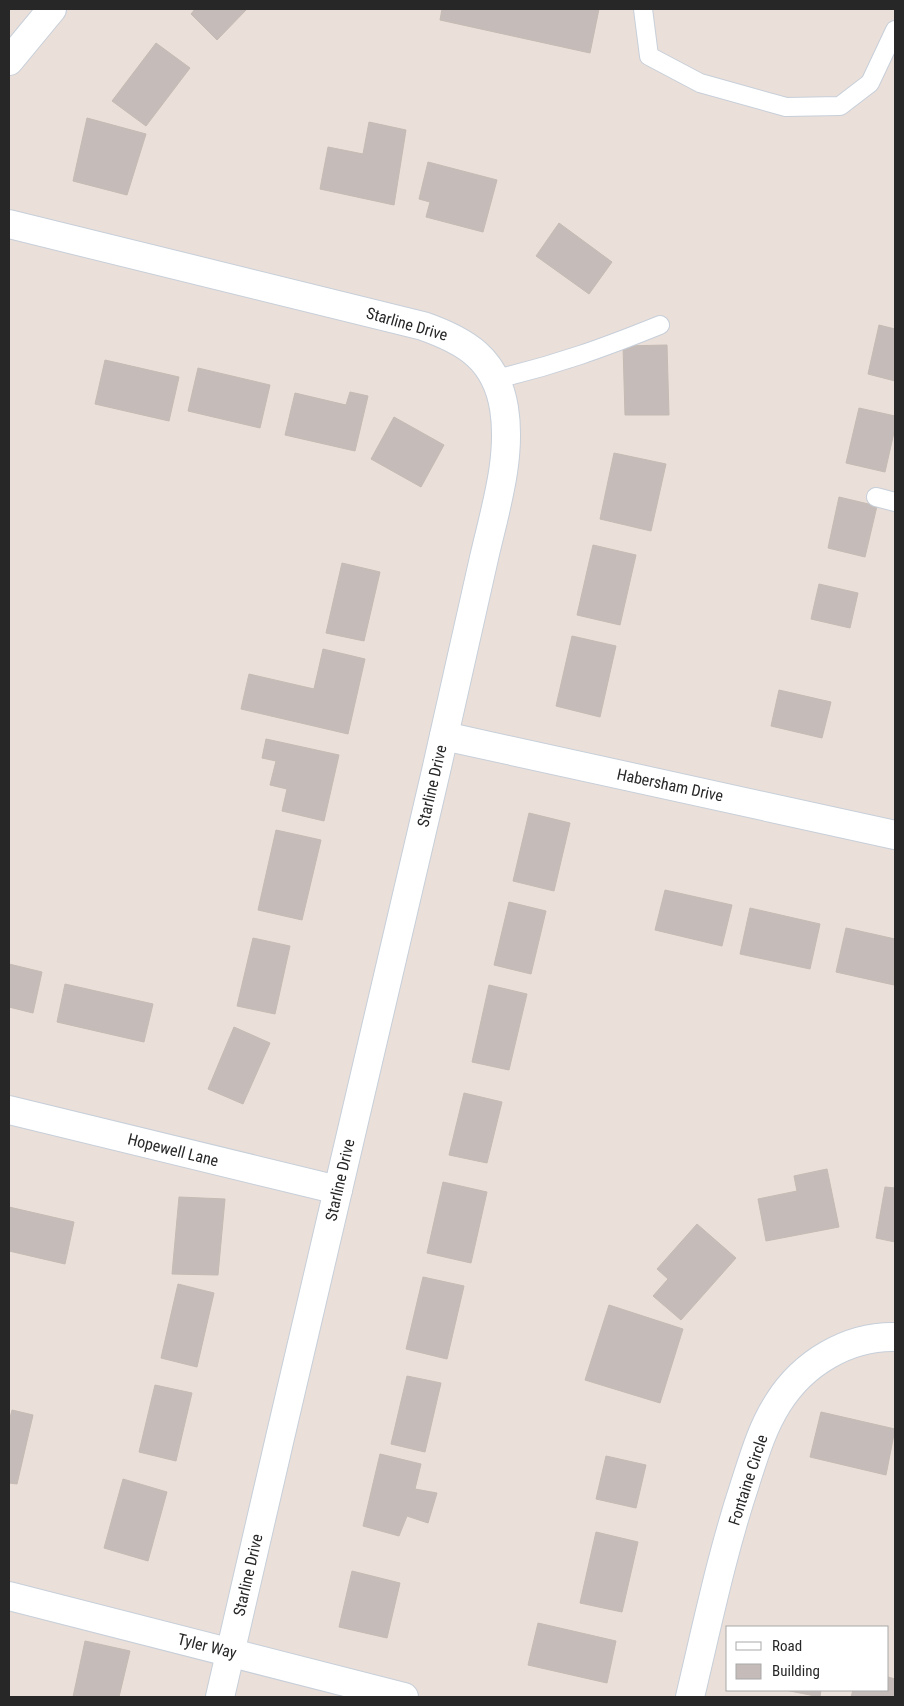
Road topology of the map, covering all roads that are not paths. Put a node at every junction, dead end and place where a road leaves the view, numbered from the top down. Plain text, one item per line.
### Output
1 (52, 9) edge
2 (643, 9) edge
3 (895, 30) edge
4 (9, 61) edge
5 (9, 224) edge
6 (660, 325) dead end
7 (496, 379) junction
8 (876, 497) dead end
9 (895, 502) edge
10 (444, 736) junction
11 (895, 834) edge
12 (9, 1110) edge
13 (338, 1190) junction
14 (895, 1337) edge
15 (9, 1596) edge
16 (231, 1652) junction
17 (220, 1697) edge
18 (404, 1697) edge
19 (690, 1697) edge

1 - 4 street
2 - 3 lane
5 - 7 street, Starline Drive
6 - 7 lane
7 - 10 street, Starline Drive
8 - 9 lane
10 - 11 street, Habersham Drive
10 - 13 street, Starline Drive
12 - 13 street, Hopewell Lane
13 - 16 street, Starline Drive
14 - 19 street, Fontaine Circle
15 - 16 street, Tyler Way
16 - 17 street, Starline Drive
16 - 18 street, Tyler Way

